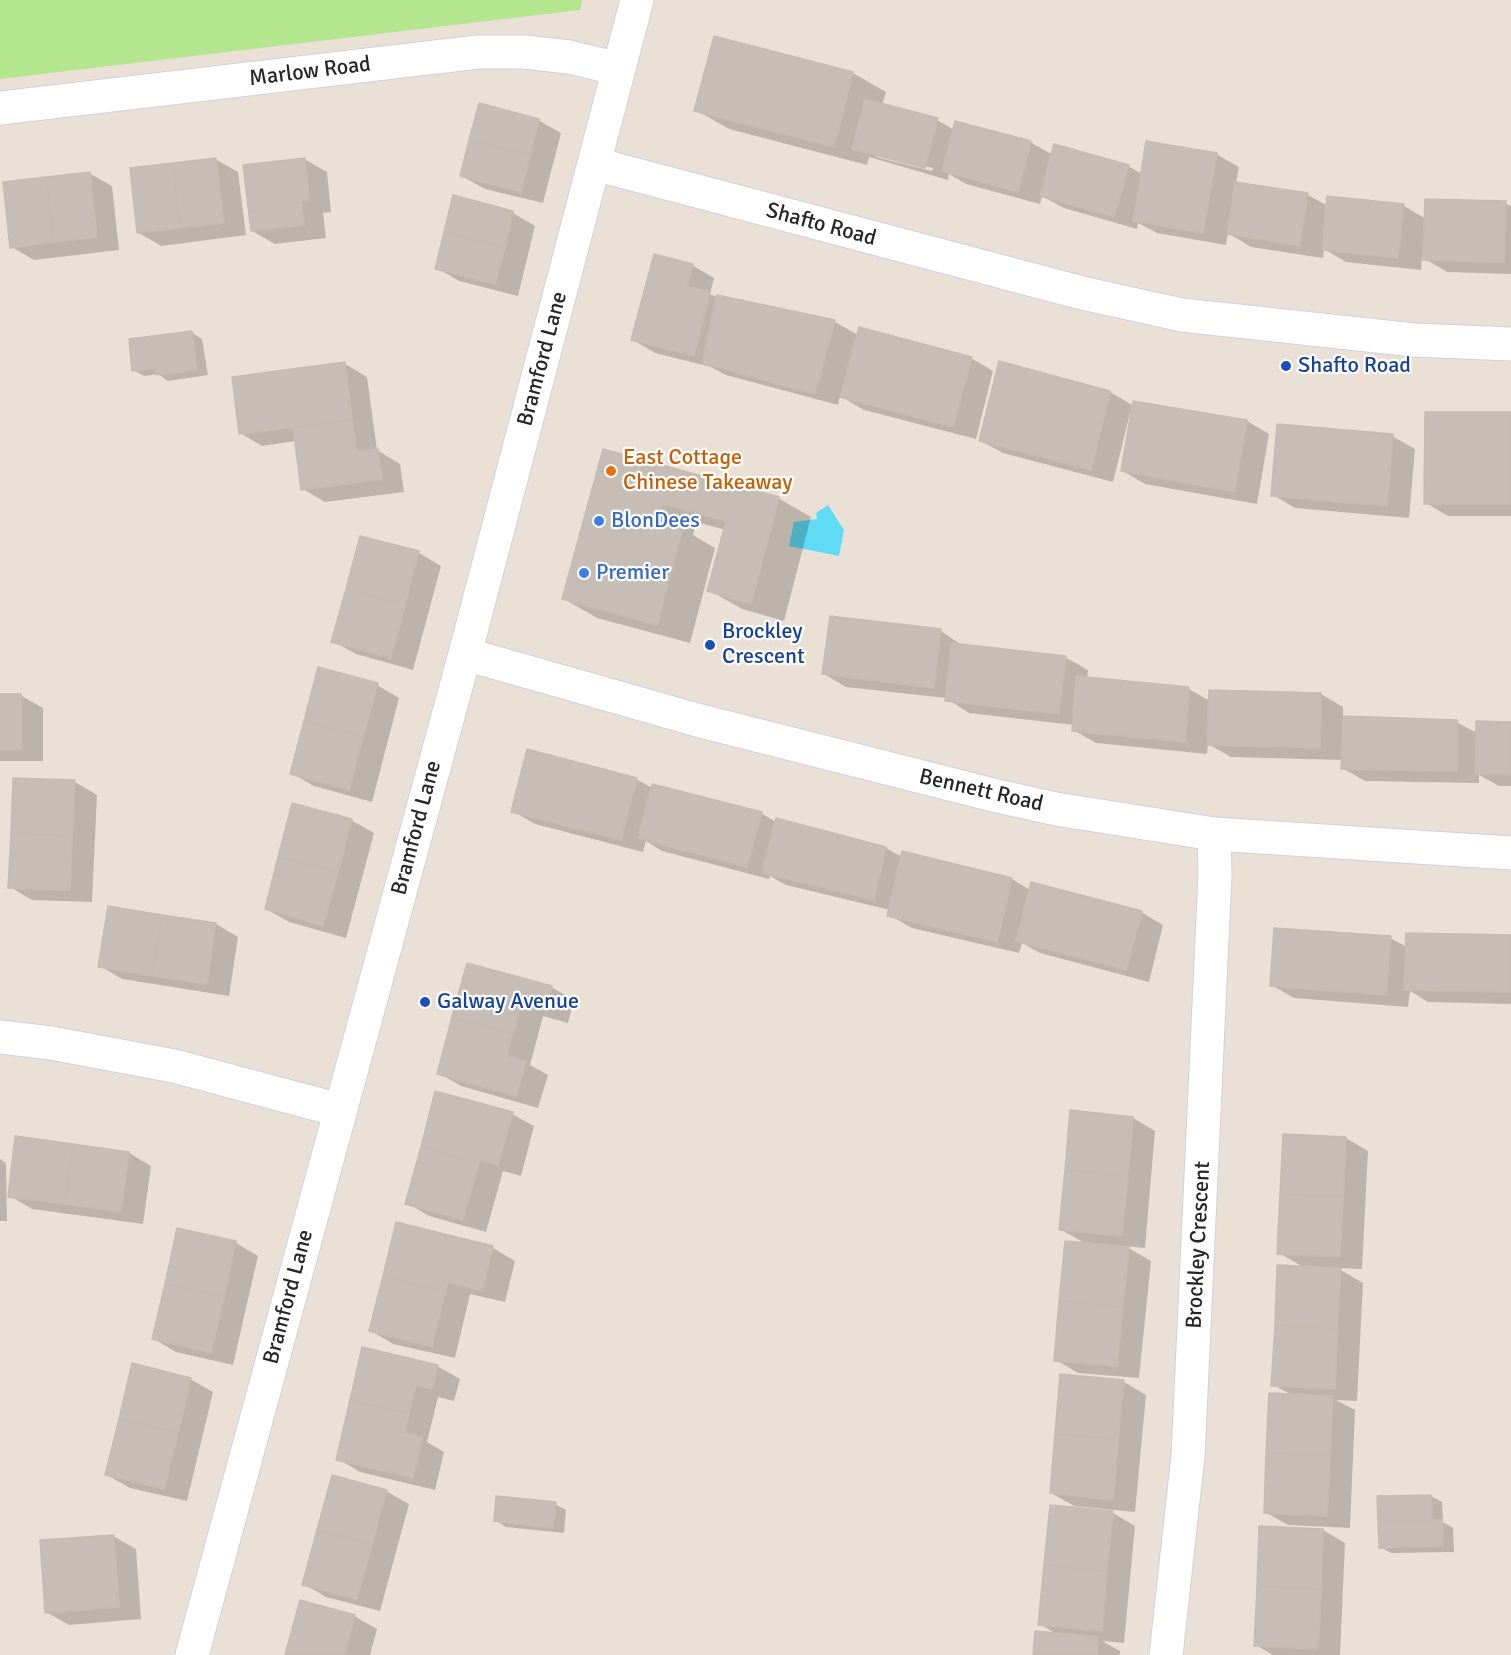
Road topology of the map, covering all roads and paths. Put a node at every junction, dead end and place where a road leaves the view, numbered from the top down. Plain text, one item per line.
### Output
1 (637, 0) edge
2 (619, 69) junction
3 (0, 108) edge
4 (595, 164) junction
5 (1511, 344) edge
6 (465, 654) junction
7 (1214, 834) junction
8 (1511, 853) edge
9 (0, 1037) edge
10 (339, 1110) junction
11 (192, 1655) edge
12 (1166, 1655) edge

1 - 2 street, Bramford Lane
2 - 3 street, Marlow Road
2 - 4 street, Bramford Lane
4 - 5 street, Shafto Road
4 - 6 street, Bramford Lane
6 - 7 street, Bennett Road
6 - 10 street, Bramford Lane
7 - 8 street, Bennett Road
7 - 12 street, Brockley Crescent
9 - 10 street
10 - 11 street, Bramford Lane

